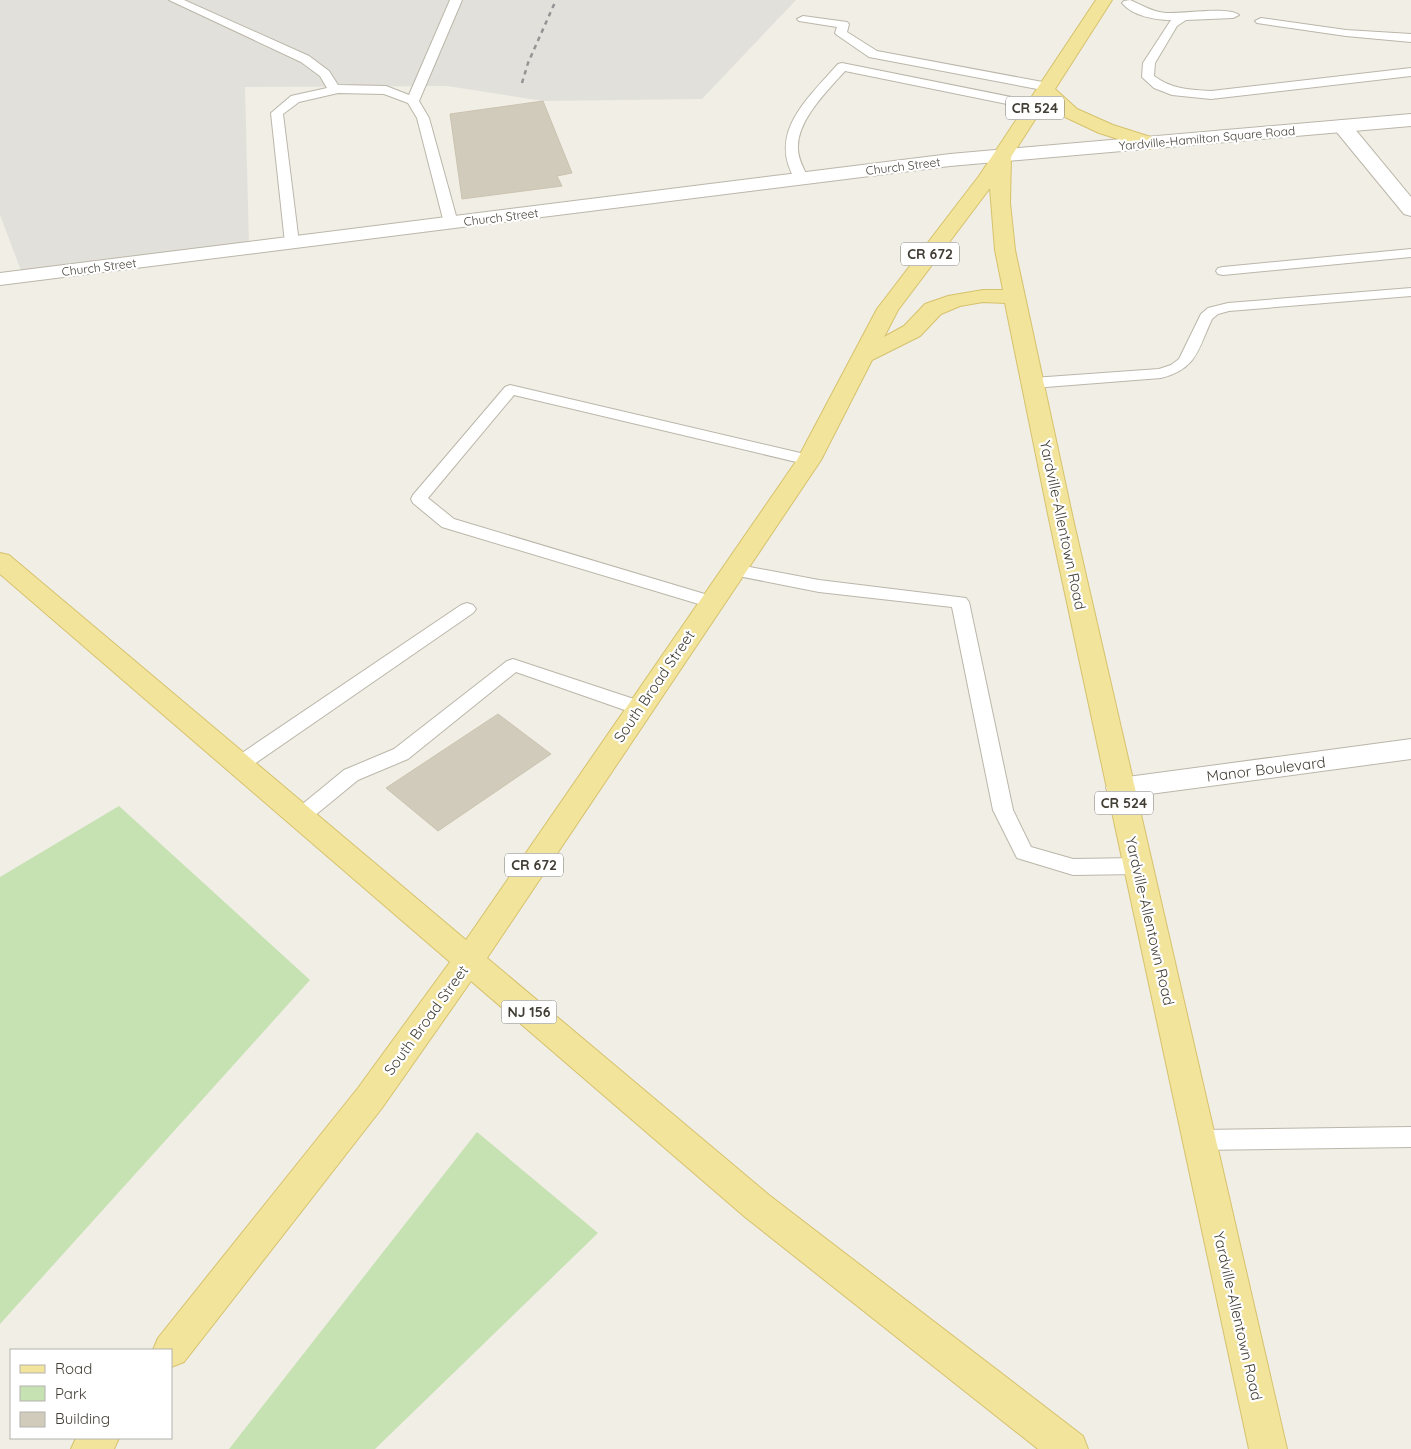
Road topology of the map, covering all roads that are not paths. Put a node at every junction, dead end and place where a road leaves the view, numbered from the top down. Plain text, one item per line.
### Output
1 (175, 0) edge
2 (456, 0) edge
3 (1104, 0) edge
4 (1114, 0) edge
5 (1233, 15) dead end
6 (1183, 17) junction
7 (803, 19) dead end
8 (1261, 21) dead end
9 (1411, 38) edge
10 (1411, 72) edge
11 (334, 90) junction
12 (1043, 95) junction
13 (1195, 95) joint
14 (413, 101) junction
15 (1411, 120) edge
16 (1342, 126) junction
17 (1150, 143) junction
18 (1002, 155) junction
19 (801, 178) junction
20 (1411, 210) edge
21 (451, 223) junction
22 (292, 243) junction
23 (1411, 253) edge
24 (1223, 272) dead end
25 (0, 279) edge
26 (1411, 292) edge
27 (1015, 297) junction
28 (863, 356) junction
29 (1033, 383) junction
30 (809, 460) junction
31 (0, 561) edge
32 (734, 570) junction
33 (712, 602) junction
34 (467, 609) dead end
35 (639, 708) junction
36 (1411, 749) edge
37 (240, 764) junction
38 (1120, 788) junction
39 (301, 816) junction
40 (1138, 866) junction
41 (469, 960) junction
42 (1411, 1137) edge
43 (1199, 1140) junction
44 (172, 1349) edge
45 (99, 1439) edge
46 (90, 1449) edge
47 (1069, 1449) edge
48 (1268, 1449) edge

1 - 11 lane
2 - 14 lane
3 - 12 main road, South Broad Street / CR 524
4 - 6 lane
5 - 6 lane
6 - 13 lane
7 - 12 lane
8 - 9 lane
10 - 13 lane
11 - 14 lane
11 - 22 lane
12 - 17 main road
12 - 18 main road, South Broad Street / CR 524
12 - 19 lane
14 - 21 lane
15 - 16 street, Yardville-Hamilton Square Road
16 - 17 street, Yardville-Hamilton Square Road
16 - 20 street
17 - 18 street, Yardville-Hamilton Square Road
18 - 19 street, Church Street
18 - 27 main road, Yardville-Allentown Road / CR 524
18 - 28 main road, South Broad Street / CR 672
19 - 21 street, Church Street
21 - 22 street, Church Street
22 - 25 street, Church Street
23 - 24 lane
26 - 29 lane
27 - 28 main road
27 - 29 main road, Yardville-Allentown Road / CR 524
28 - 30 main road, South Broad Street / CR 672
29 - 38 main road, Yardville-Allentown Road / CR 524
30 - 32 main road, South Broad Street / CR 672
30 - 33 lane
31 - 37 main road, NJ 156
32 - 33 main road, South Broad Street / CR 672
32 - 40 lane
33 - 35 main road, South Broad Street / CR 672
34 - 37 lane
35 - 39 lane
35 - 41 main road, South Broad Street / CR 672
36 - 38 street, Manor Boulevard
37 - 39 main road, NJ 156
38 - 40 main road, Yardville-Allentown Road / CR 524
39 - 41 main road, NJ 156
40 - 43 main road, Yardville-Allentown Road / CR 524
41 - 44 main road, South Broad Street / CR 672
41 - 47 main road, NJ 156
42 - 43 lane
43 - 48 main road, Yardville-Allentown Road / CR 524
45 - 46 main road

